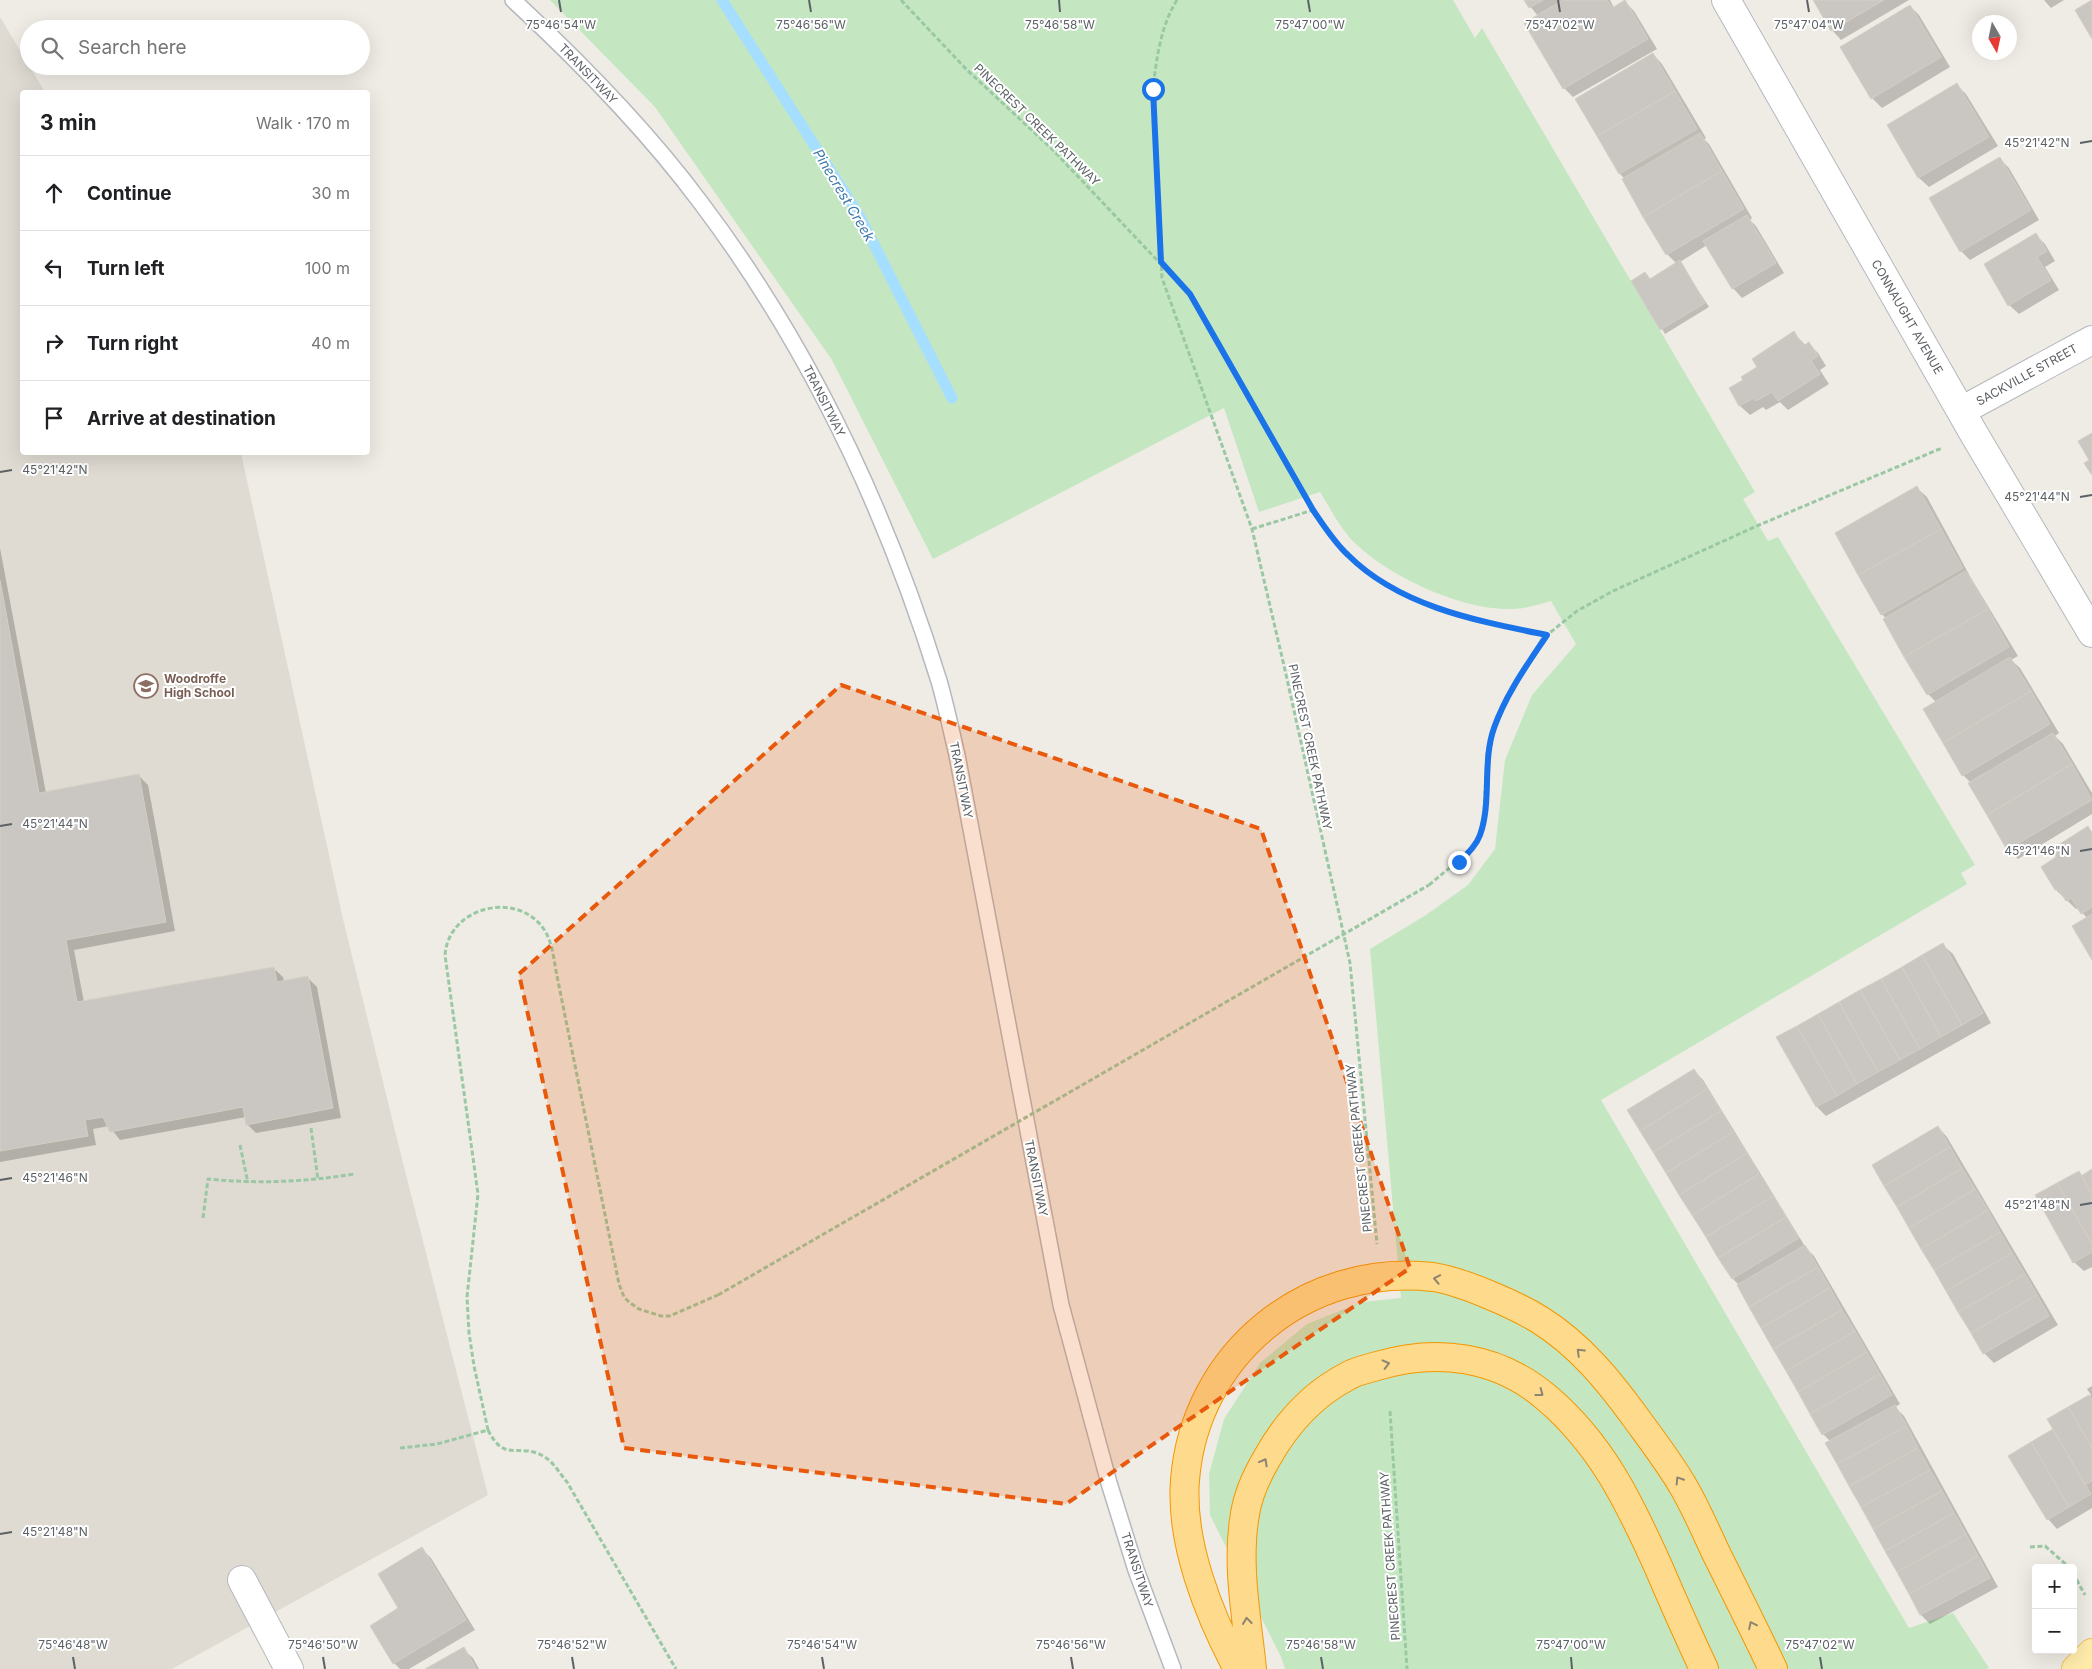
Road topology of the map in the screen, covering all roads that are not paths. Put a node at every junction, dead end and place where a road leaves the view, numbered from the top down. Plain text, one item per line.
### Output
1 (513, 0) edge
2 (1726, 0) edge
3 (2092, 340) edge
4 (1968, 423) junction
5 (2092, 632) edge
6 (242, 1580) dead end
7 (2092, 1653) edge
8 (289, 1669) edge
9 (1173, 1669) edge
10 (1238, 1669) edge
11 (1252, 1669) edge
12 (1704, 1669) edge
13 (1773, 1669) edge
14 (2076, 1669) edge

1 - 9 lane, TRANSITWAY
2 - 4 street, CONNAUGHT AVENUE
3 - 4 street, SACKVILLE STREET
4 - 5 street, CONNAUGHT AVENUE
6 - 8 street
7 - 14 main road
13 -> 10 highway
11 -> 12 highway

